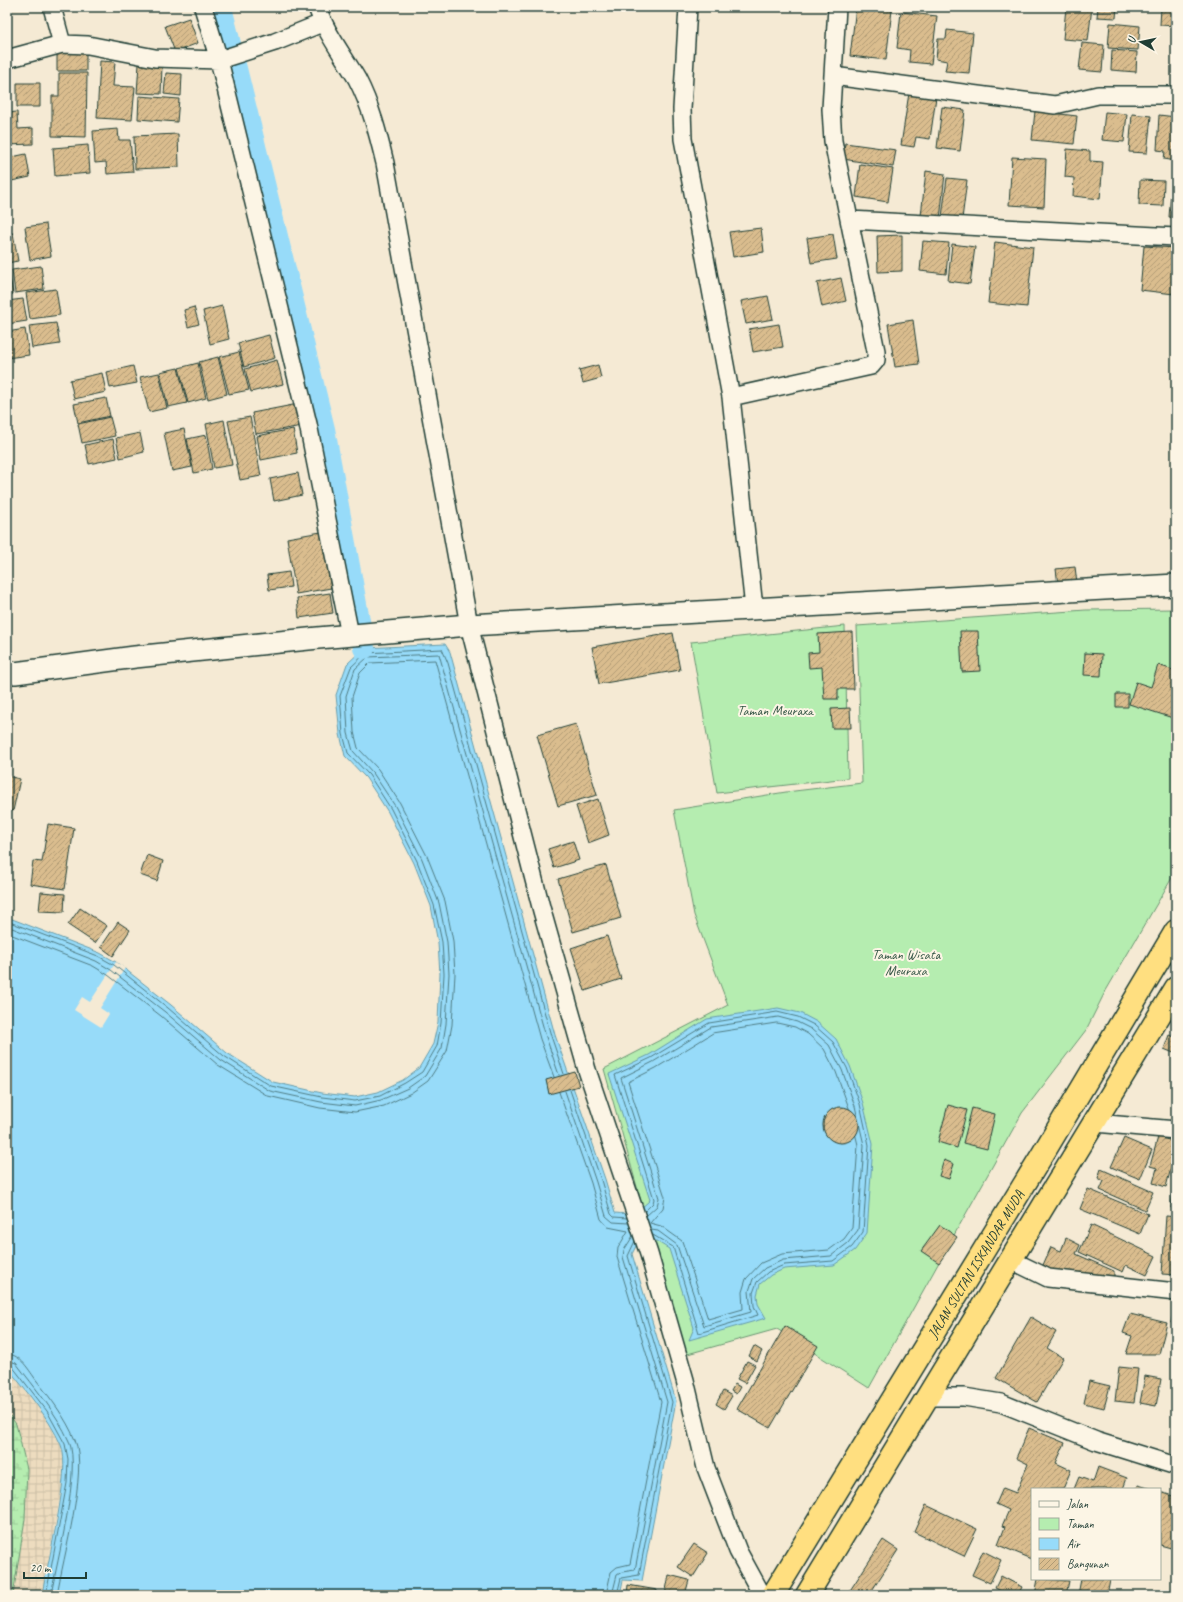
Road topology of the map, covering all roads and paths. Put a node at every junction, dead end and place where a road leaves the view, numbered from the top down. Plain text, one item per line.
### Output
1 (52, 7) edge
2 (203, 7) edge
3 (317, 7) edge
4 (688, 7) edge
5 (837, 7) edge
6 (322, 23) junction
7 (62, 44) junction
8 (7, 59) edge
9 (223, 59) junction
10 (833, 76) junction
11 (1176, 95) edge
12 (850, 220) junction
13 (1176, 237) edge
14 (731, 397) junction
15 (1176, 585) edge
16 (754, 608) junction
17 (464, 626) junction
18 (355, 634) junction
19 (10, 673) edge
20 (1176, 931) edge
21 (1176, 988) edge
22 (1095, 1123) junction
23 (1176, 1130) edge
24 (1011, 1260) junction
25 (1176, 1292) edge
26 (927, 1397) junction
27 (1176, 1466) edge
28 (762, 1595) edge
29 (773, 1595) edge
30 (807, 1595) edge

1 - 7 street
2 - 9 street
3 - 6 street
4 - 14 street
5 - 10 street
6 - 9 street
6 - 17 street
7 - 8 street
7 - 9 street
9 - 18 street
10 - 11 street
10 - 12 street
12 - 13 street
12 - 14 street
14 - 16 street
15 - 16 street
16 - 17 street
17 - 18 street
17 - 28 street
18 - 19 street
20 - 29 highway, JALAN SULTAN ISKANDAR MUDA
21 - 22 highway, JALAN SULTAN ISKANDAR MUDA
22 - 23 street
22 - 24 highway, JALAN SULTAN ISKANDAR MUDA
24 - 25 street
24 - 26 highway, JALAN SULTAN ISKANDAR MUDA
26 - 27 street
26 - 30 highway, JALAN SULTAN ISKANDAR MUDA

